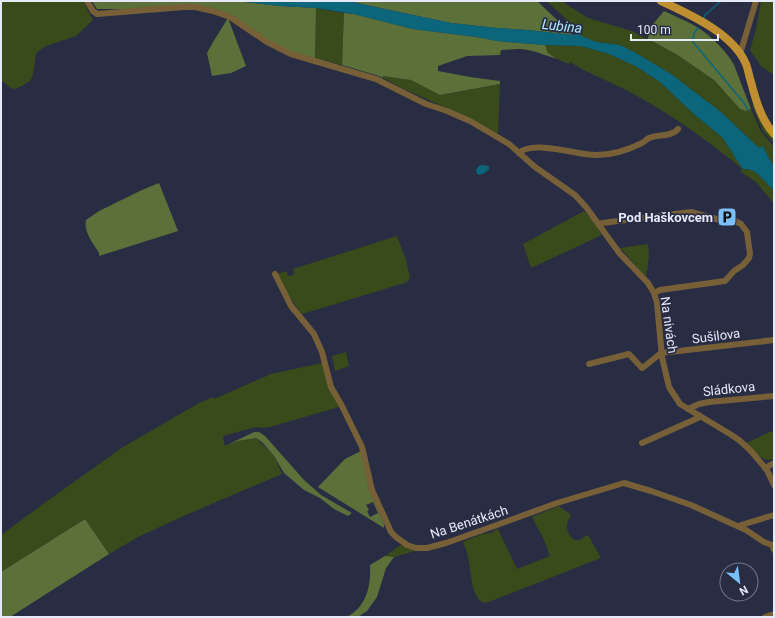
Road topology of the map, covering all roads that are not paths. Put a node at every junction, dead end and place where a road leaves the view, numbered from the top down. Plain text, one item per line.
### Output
1 (87, 1) edge
2 (661, 1) edge
3 (756, 1) edge
4 (740, 54) junction
5 (678, 129) dead end
6 (774, 134) edge
7 (519, 153) junction
8 (598, 224) junction
9 (275, 274) dead end
10 (654, 293) junction
11 (774, 340) edge
12 (661, 354) junction
13 (589, 364) dead end
14 (774, 396) edge
15 (688, 409) junction
16 (699, 415) junction
17 (642, 443) dead end
18 (774, 463) edge
19 (765, 468) junction
20 (774, 485) edge
21 (774, 515) edge
22 (740, 527) junction
23 (773, 544) edge
24 (774, 614) edge
25 (765, 617) edge

1 - 7 street, Na nivách
2 - 4 main road
3 - 4 street
4 - 6 main road
5 - 7 street
7 - 8 street, Na nivách
8 - 10 street, Na nivách
8 - 10 street
9 - 22 street, Na Benátkách
10 - 12 street, Na nivách
11 - 12 street, Sušilova
12 - 13 street
12 - 15 street, Na nivách
14 - 15 street, Sládkova
15 - 16 street, Na nivách
16 - 17 street, Sládkova
16 - 19 street, Na nivách
18 - 19 street
19 - 20 street, Na nivách
21 - 22 street
22 - 23 street, Na Benátkách
24 - 25 street

